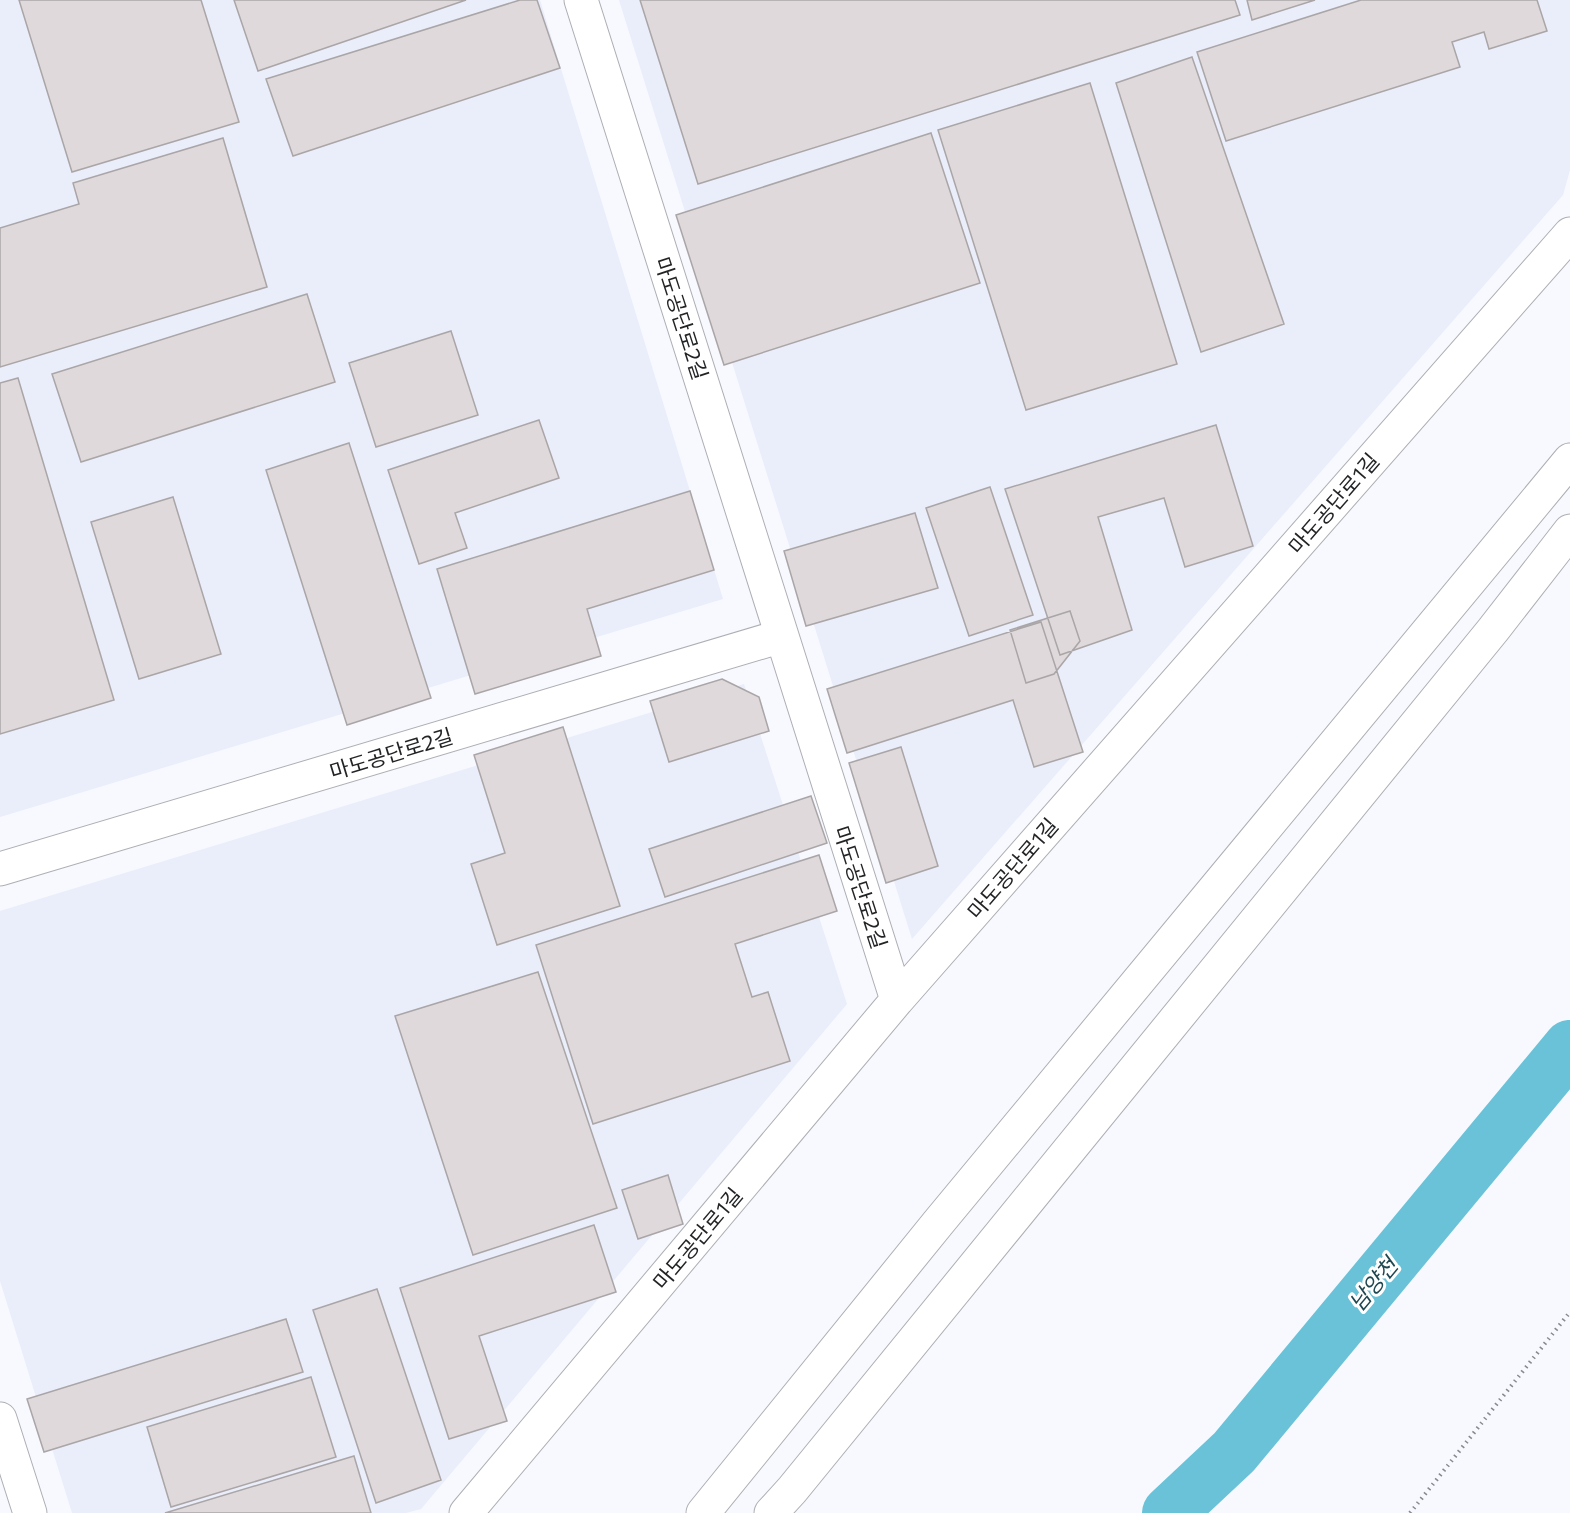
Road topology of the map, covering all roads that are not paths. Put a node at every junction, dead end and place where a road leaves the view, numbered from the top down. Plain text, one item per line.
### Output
1 (581, 0) edge
2 (1570, 234) edge
3 (1570, 460) edge
4 (1570, 531) edge
5 (782, 636) junction
6 (0, 869) edge
7 (897, 1000) junction
8 (0, 1419) edge
9 (30, 1513) edge
10 (466, 1513) edge
11 (703, 1513) edge
12 (771, 1513) edge

1 - 5 street, 마도공단로2길
2 - 7 street, 마도공단로1길
3 - 11 street
4 - 12 street
5 - 6 street, 마도공단로2길
5 - 7 street, 마도공단로2길
7 - 10 street, 마도공단로1길
8 - 9 street

